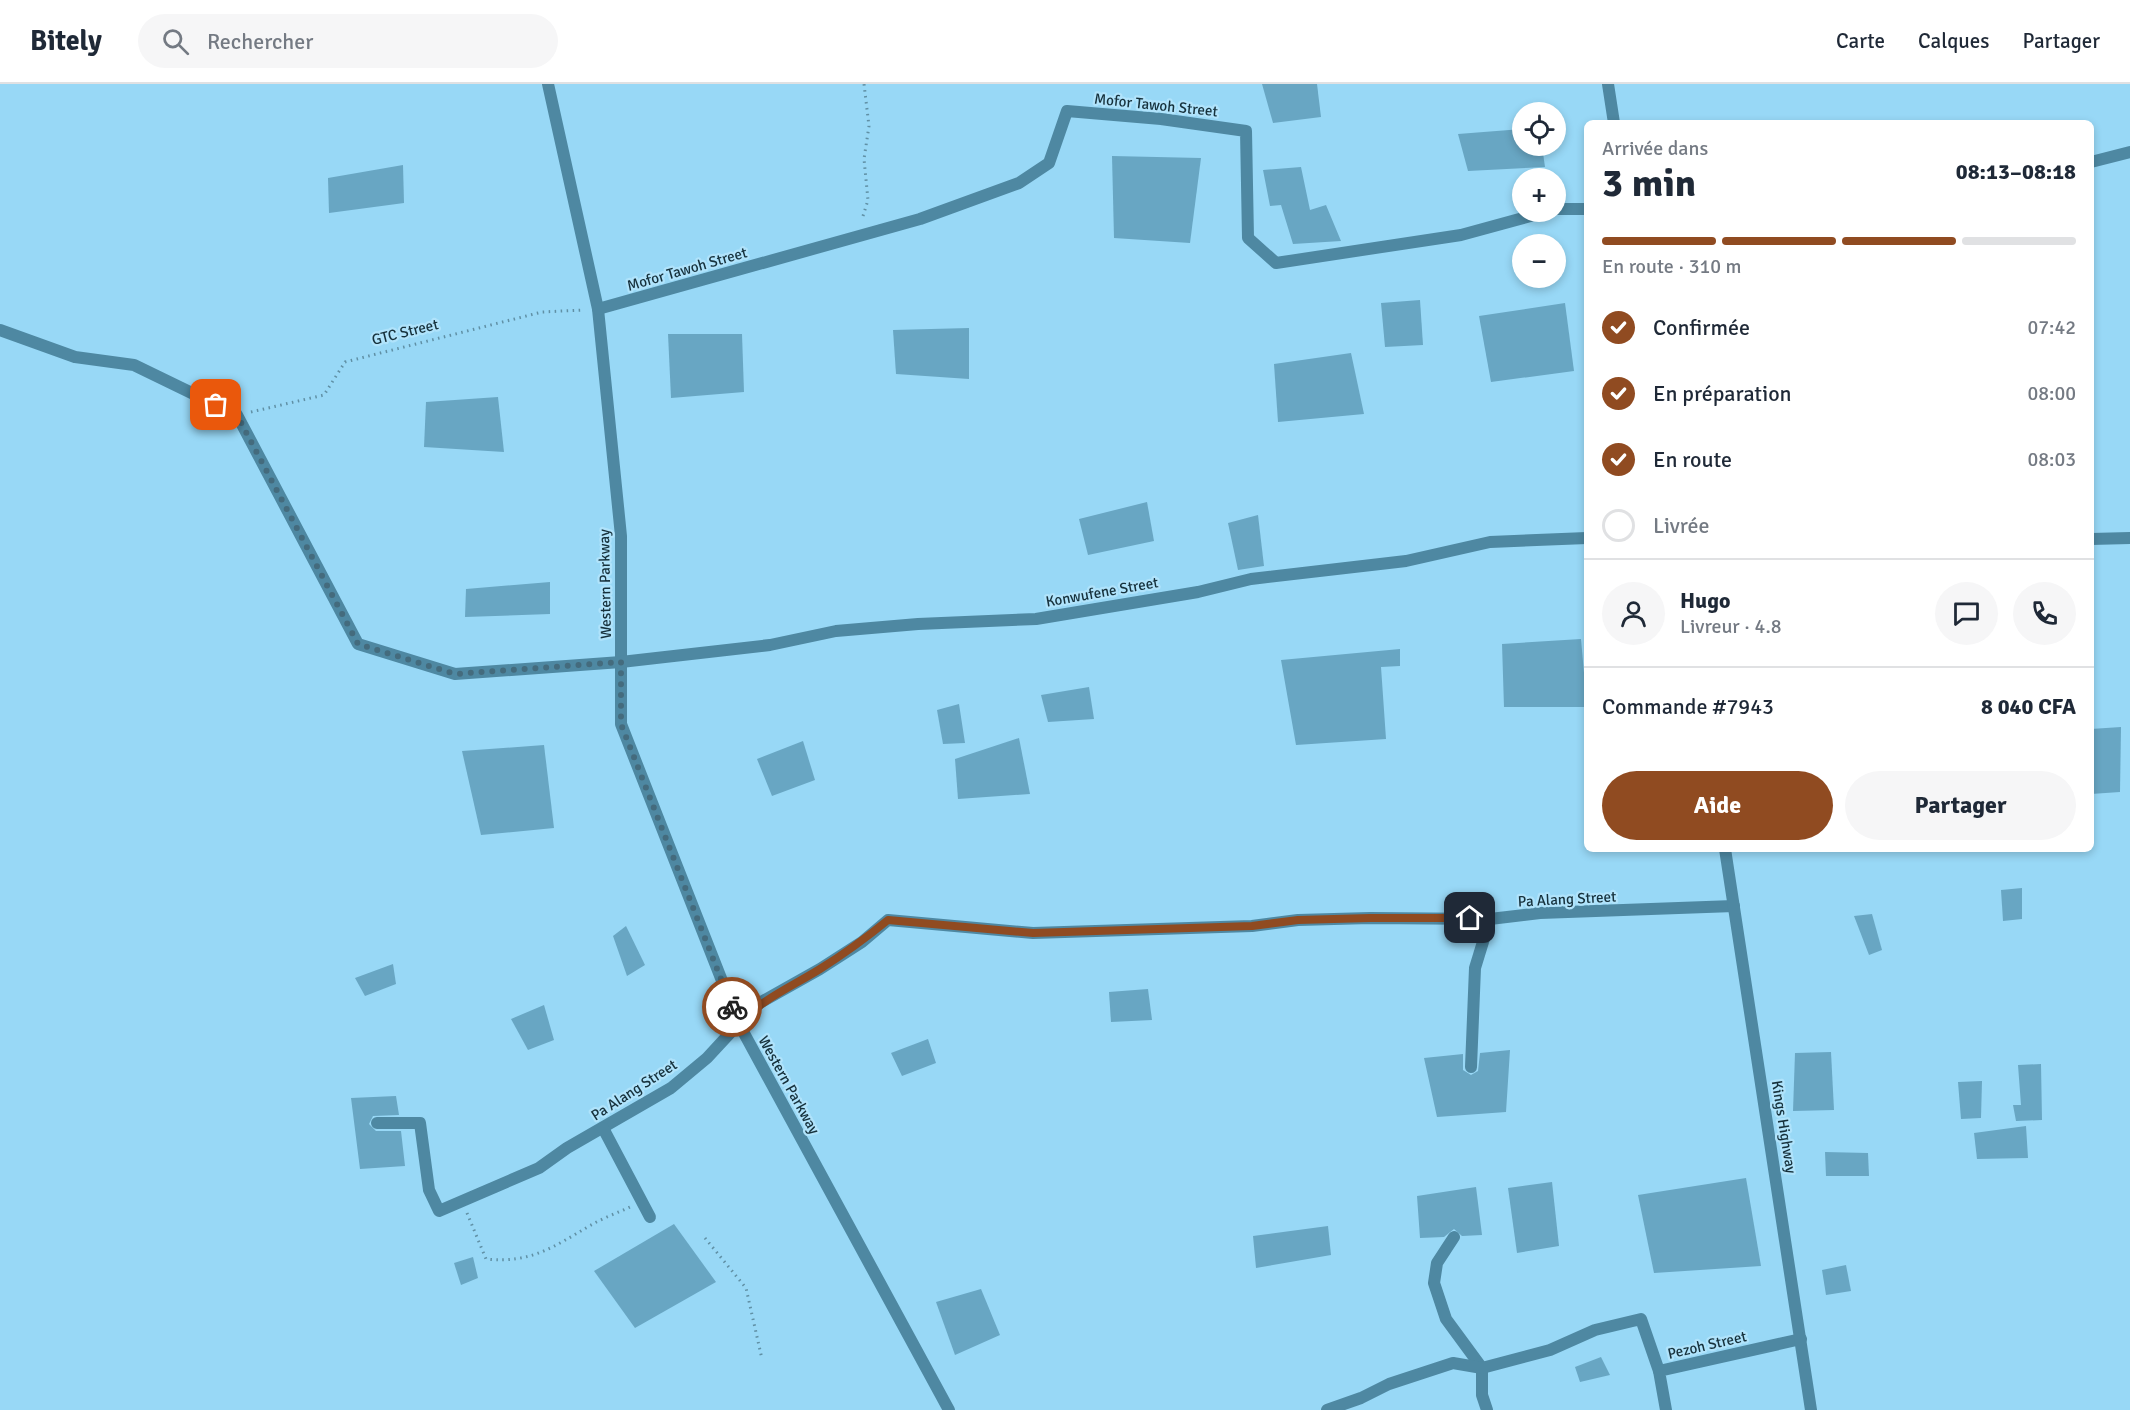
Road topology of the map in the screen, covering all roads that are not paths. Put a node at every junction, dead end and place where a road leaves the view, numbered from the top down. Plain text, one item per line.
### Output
1 (548, 84) edge
2 (1608, 84) edge
3 (1614, 120) edge
4 (2130, 152) edge
5 (2094, 161) edge
6 (1584, 209) edge
7 (1566, 210) edge
8 (1512, 221) edge
9 (598, 309) junction
10 (0, 330) edge
11 (1584, 538) edge
12 (2130, 538) edge
13 (2094, 539) edge
14 (621, 662) junction
15 (1725, 852) edge
16 (1734, 906) junction
17 (1490, 919) junction
18 (739, 1024) junction
19 (1471, 1067) dead end
20 (378, 1123) dead end
21 (603, 1128) junction
22 (650, 1217) dead end
23 (1454, 1237) dead end
24 (1801, 1339) junction
25 (1482, 1368) junction
26 (1659, 1371) junction
27 (1360, 1404) edge
28 (950, 1410) edge
29 (1327, 1410) edge
30 (1486, 1410) edge
31 (1665, 1410) edge
32 (1811, 1410) edge

1 - 9 street, Western Parkway
2 - 3 street
4 - 5 street
6 - 7 street
8 - 9 street, Mofor Tawoh Street
9 - 14 street, Western Parkway
10 - 14 street
11 - 14 street, Konwufene Street
12 - 13 street
14 - 18 street, Western Parkway
15 - 16 street, Kings Highway
16 - 17 street, Pa Alang Street
16 - 24 street, Kings Highway
17 - 18 street, Pa Alang Street
17 - 19 street
18 - 21 street, Pa Alang Street
18 - 28 street, Western Parkway
20 - 21 street, Pa Alang Street
21 - 22 street
23 - 25 street
24 - 26 street, Pezoh Street
24 - 32 street, Kings Highway
25 - 26 street
25 - 27 street
25 - 30 street
26 - 31 street, Pezoh Street
27 - 29 street

